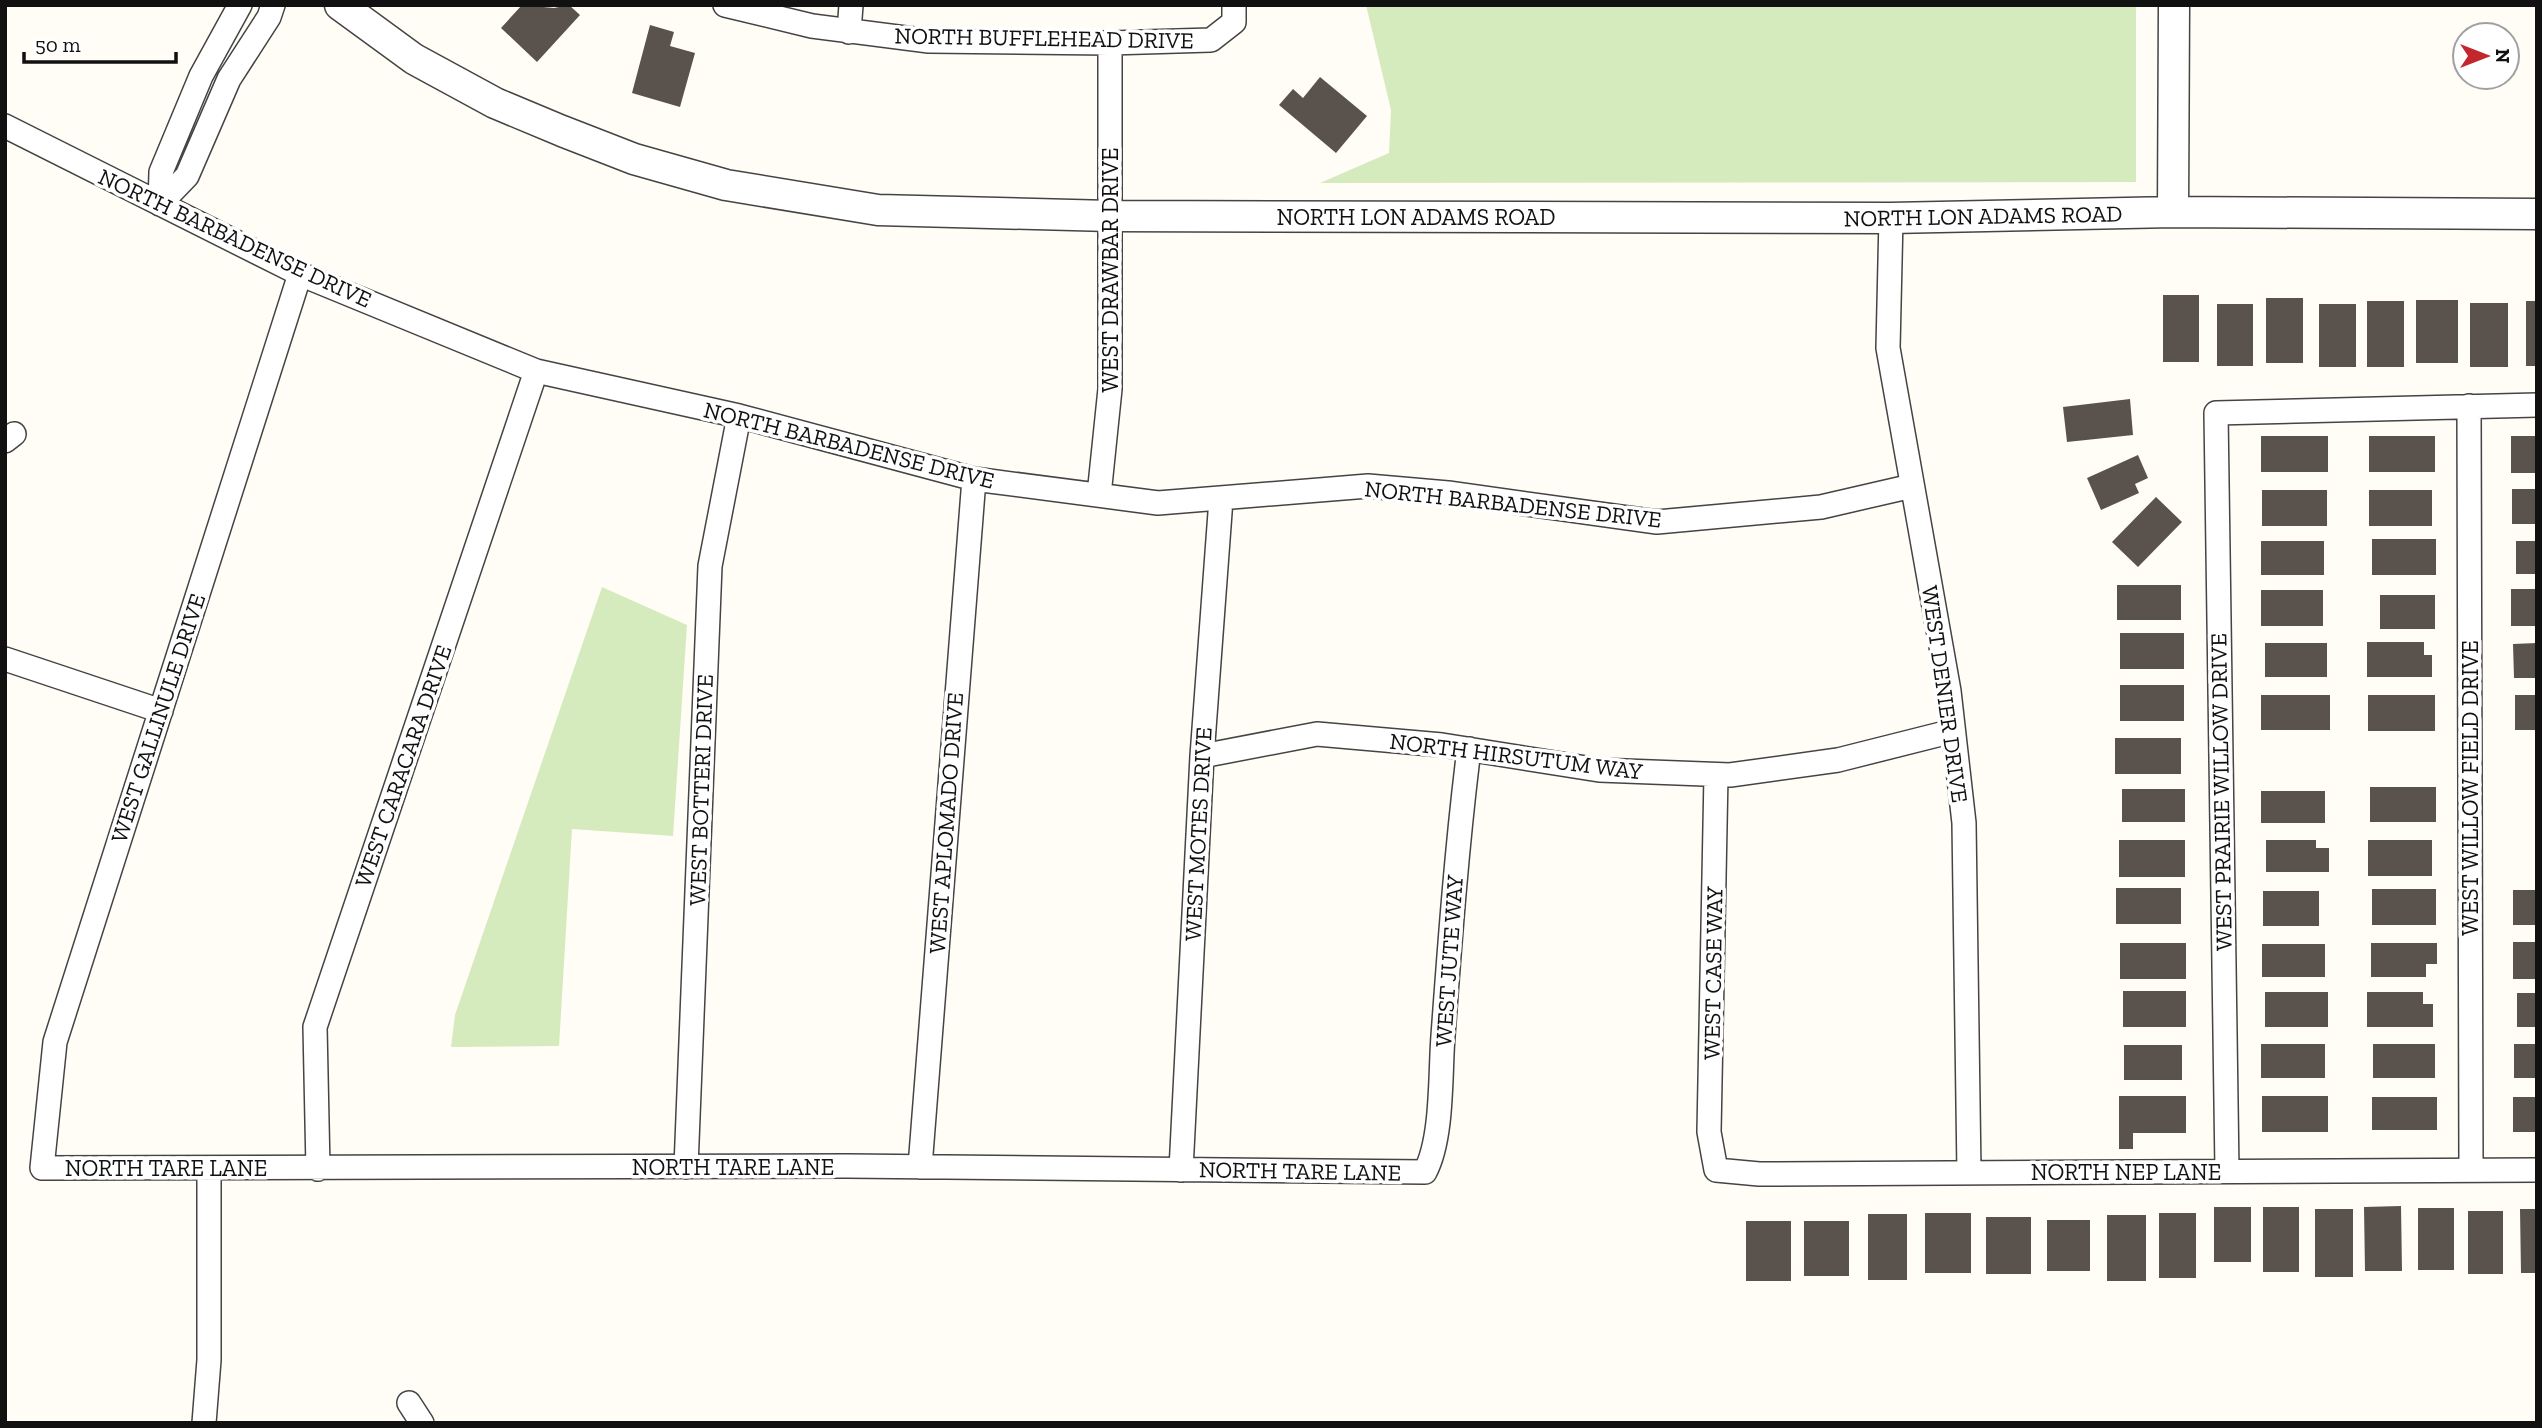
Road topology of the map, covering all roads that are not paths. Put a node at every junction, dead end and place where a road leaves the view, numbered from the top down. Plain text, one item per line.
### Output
1 (240, 5) edge
2 (273, 5) edge
3 (340, 5) edge
4 (725, 5) edge
5 (850, 5) edge
6 (2174, 5) edge
7 (1234, 14) edge
8 (849, 32) junction
9 (1111, 43) junction
10 (5, 126) edge
11 (160, 204) junction
12 (2173, 212) junction
13 (2537, 214) edge
14 (1111, 216) junction
15 (1891, 218) junction
16 (300, 274) junction
17 (536, 371) junction
18 (2469, 405) junction
19 (2537, 405) edge
20 (738, 416) junction
21 (974, 480) junction
22 (1912, 486) junction
23 (1099, 495) junction
24 (1221, 499) junction
25 (5, 659) edge
26 (162, 711) junction
27 (1953, 731) junction
28 (1469, 749) junction
29 (1202, 756) junction
30 (1716, 775) junction
31 (687, 1167) junction
32 (920, 1167) junction
33 (42, 1168) joint
34 (209, 1169) junction
35 (318, 1169) junction
36 (1181, 1170) junction
37 (1716, 1170) joint
38 (2471, 1170) junction
39 (2537, 1170) edge
40 (2227, 1171) junction
41 (1425, 1172) joint
42 (1969, 1173) junction
43 (410, 1404) dead end
44 (204, 1423) edge
45 (422, 1423) edge

1 - 11 street
2 - 11 street
3 - 14 street, NORTH LON ADAMS ROAD
4 - 8 street, NORTH BUFFLEHEAD DRIVE
5 - 8 street
6 - 12 street
7 - 9 street, NORTH BUFFLEHEAD DRIVE
8 - 9 street, NORTH BUFFLEHEAD DRIVE
9 - 14 street, WEST DRAWBAR DRIVE
10 - 11 street, NORTH BARBADENSE DRIVE
11 - 16 street, NORTH BARBADENSE DRIVE
12 - 13 street, NORTH LON ADAMS ROAD
12 - 15 street, NORTH LON ADAMS ROAD
14 - 15 street, NORTH LON ADAMS ROAD
14 - 23 street, WEST DRAWBAR DRIVE
15 - 22 street, WEST DENIER DRIVE
16 - 17 street, NORTH BARBADENSE DRIVE
16 - 26 street, WEST GALLINULE DRIVE
17 - 20 street, NORTH BARBADENSE DRIVE
17 - 35 street, WEST CARACARA DRIVE
18 - 19 street
18 - 38 street, WEST WILLOW FIELD DRIVE
18 - 40 street, WEST PRAIRIE WILLOW DRIVE
20 - 21 street, NORTH BARBADENSE DRIVE
20 - 31 street, WEST BOTTERI DRIVE
21 - 23 street, NORTH BARBADENSE DRIVE
21 - 32 street, WEST APLOMADO DRIVE
22 - 24 street, NORTH BARBADENSE DRIVE
22 - 27 street, WEST DENIER DRIVE
23 - 24 street, NORTH BARBADENSE DRIVE
24 - 29 street, WEST MOTES DRIVE
25 - 26 street
26 - 33 street, WEST GALLINULE DRIVE
27 - 30 street, NORTH HIRSUTUM WAY
27 - 42 street, WEST DENIER DRIVE
28 - 29 street, NORTH HIRSUTUM WAY
28 - 30 street, NORTH HIRSUTUM WAY
28 - 41 street, WEST JUTE WAY
29 - 36 street, WEST MOTES DRIVE
30 - 37 street, WEST CASE WAY
31 - 32 street, NORTH TARE LANE
31 - 35 street, NORTH TARE LANE
32 - 36 street, NORTH TARE LANE
33 - 34 street, NORTH TARE LANE
34 - 35 street, NORTH TARE LANE
34 - 44 street
36 - 41 street, NORTH TARE LANE
37 - 42 street, NORTH NEP LANE
38 - 39 street, NORTH NEP LANE
38 - 40 street, NORTH NEP LANE
40 - 42 street, NORTH NEP LANE
43 - 45 street

